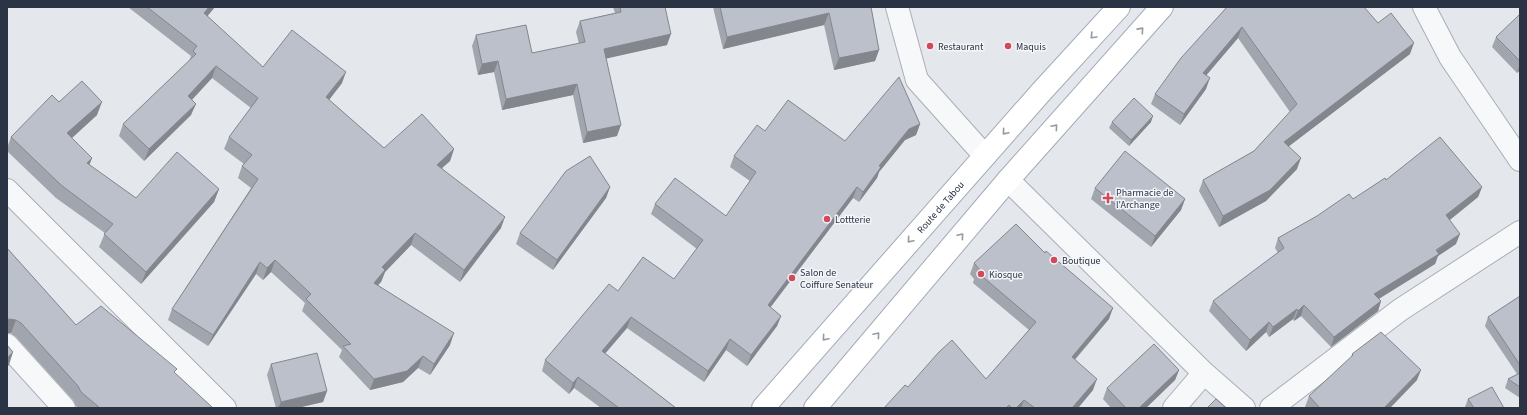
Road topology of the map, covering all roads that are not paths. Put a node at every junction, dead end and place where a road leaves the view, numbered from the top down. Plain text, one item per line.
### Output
1 (898, 7) edge
2 (1119, 7) edge
3 (1162, 7) edge
4 (1424, 7) edge
5 (984, 156) junction
6 (1520, 160) edge
7 (1008, 180) junction
8 (7, 190) edge
9 (1520, 232) edge
10 (7, 345) edge
11 (1204, 373) junction
12 (64, 408) edge
13 (225, 408) edge
14 (763, 408) edge
15 (815, 408) edge
16 (1174, 408) edge
17 (1244, 408) edge
18 (1271, 408) edge

1 - 5 street
2 -> 5 main road, Route de Tabou
7 -> 3 main road
4 - 6 street
5 -> 14 main road, Route de Tabou
7 - 11 street
15 -> 7 main road
8 - 13 street
9 - 18 street
10 - 12 street
11 - 16 street
11 - 17 street

